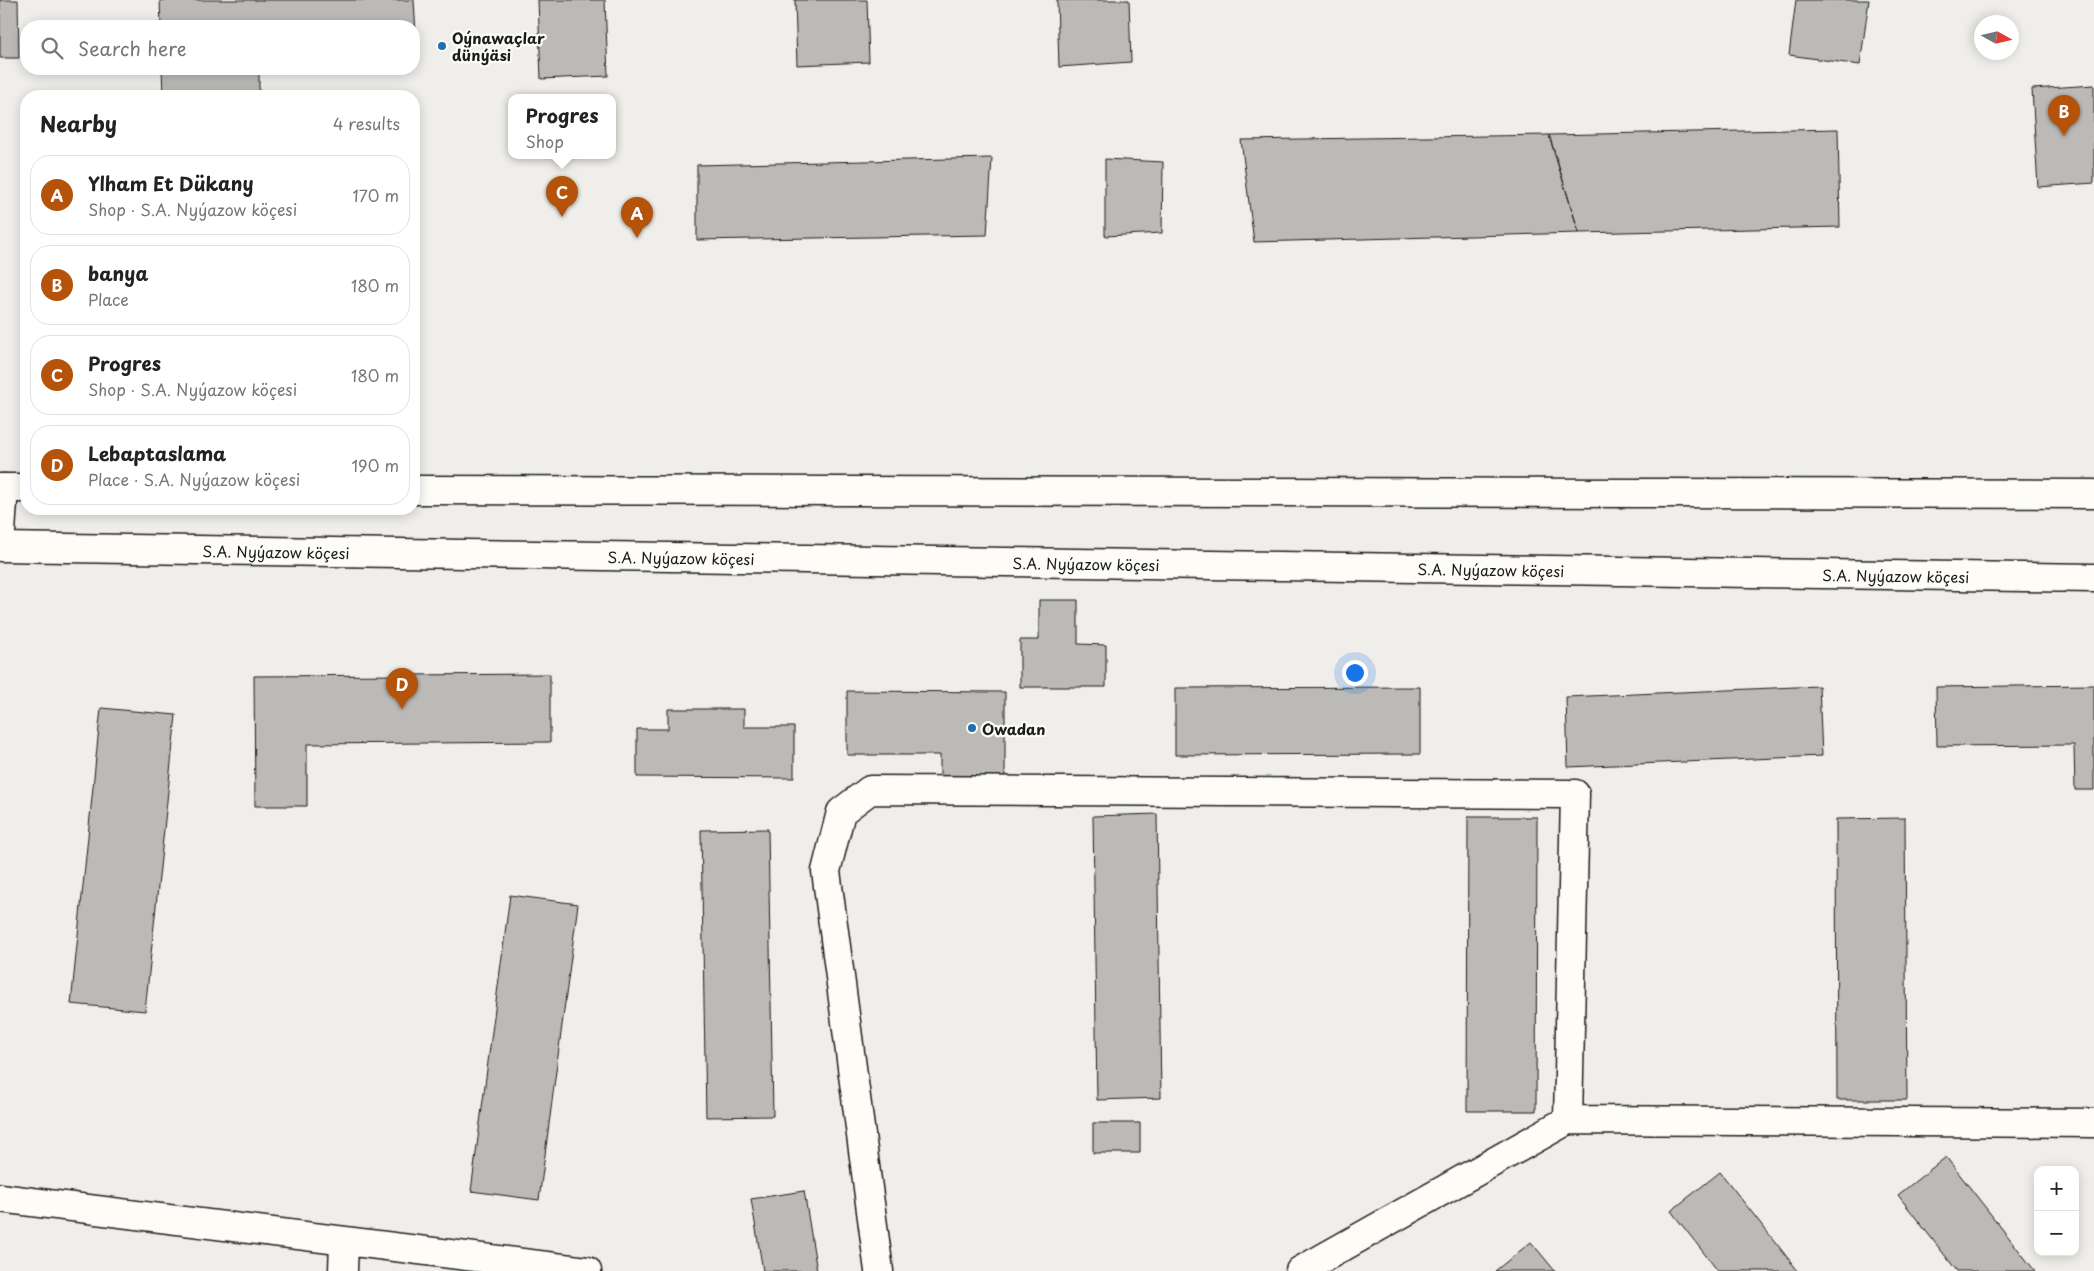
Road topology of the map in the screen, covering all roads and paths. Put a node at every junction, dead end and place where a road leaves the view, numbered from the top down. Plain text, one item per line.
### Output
1 (10, 488) edge
2 (420, 490) edge
3 (2094, 494) edge
4 (0, 546) edge
5 (2094, 578) edge
6 (1568, 1120) junction
7 (2094, 1123) edge
8 (0, 1198) edge
9 (344, 1241) junction
10 (343, 1271) edge
11 (587, 1271) edge
12 (879, 1271) edge
13 (1300, 1271) edge

1 - 4 main road
2 - 3 main road
4 - 5 main road, S.A. Nyýazow köçesi
6 - 7 main road
6 - 12 main road
6 - 13 main road
8 - 9 main road
9 - 10 main road
9 - 11 main road

